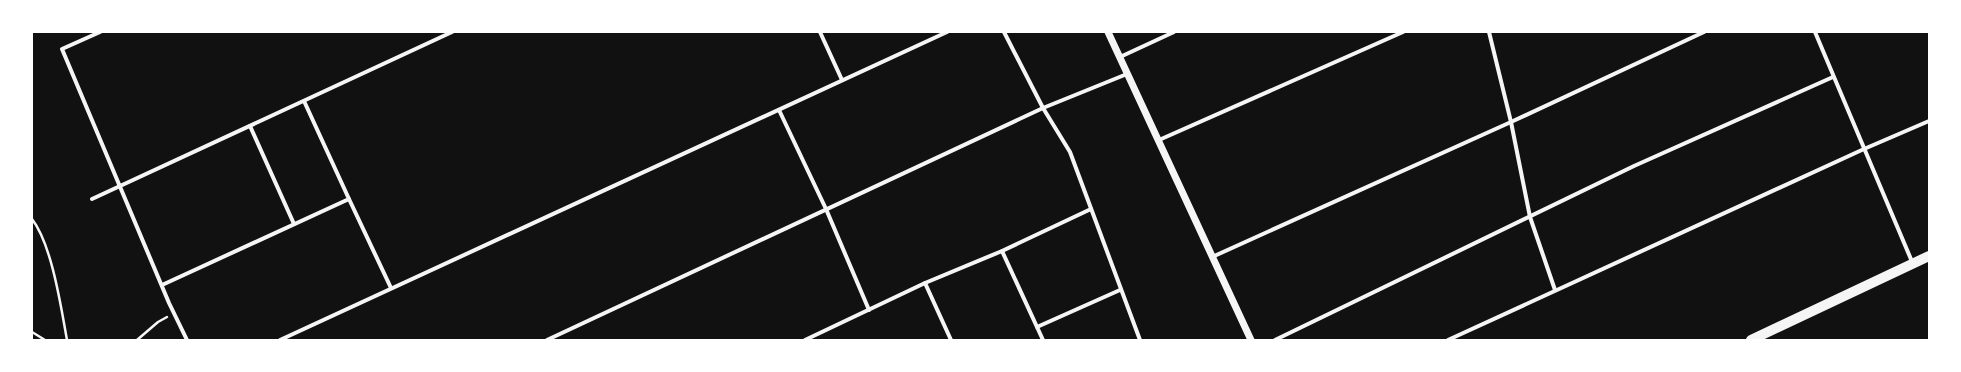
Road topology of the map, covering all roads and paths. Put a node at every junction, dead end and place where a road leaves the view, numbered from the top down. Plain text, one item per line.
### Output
1 (100, 32) edge
2 (452, 32) edge
3 (820, 32) edge
4 (947, 32) edge
5 (1004, 32) edge
6 (1108, 32) edge
7 (1174, 32) edge
8 (1403, 32) edge
9 (1489, 32) edge
10 (1704, 32) edge
11 (1815, 32) edge
12 (1120, 57) junction
13 (1127, 74) junction
14 (1833, 77) junction
15 (842, 80) junction
16 (304, 101) junction
17 (1043, 108) junction
18 (779, 110) junction
19 (1510, 122) junction
20 (1929, 122) edge
21 (250, 126) junction
22 (1160, 140) junction
23 (1864, 149) junction
24 (120, 186) junction
25 (92, 199) dead end
26 (349, 199) junction
27 (826, 209) junction
28 (1092, 209) junction
29 (1530, 217) junction
30 (32, 219) edge
31 (294, 224) junction
32 (1002, 251) junction
33 (1929, 256) edge
34 (1212, 257) junction
35 (1914, 264) junction
36 (925, 283) junction
37 (162, 285) junction
38 (391, 288) junction
39 (1120, 290) junction
40 (1555, 290) junction
41 (869, 310) junction
42 (174, 313) junction
43 (1038, 327) junction
44 (32, 332) edge
45 (45, 340) edge
46 (67, 340) edge
47 (137, 340) edge
48 (187, 340) edge
49 (280, 340) edge
50 (547, 340) edge
51 (805, 340) edge
52 (951, 340) edge
53 (1043, 340) edge
54 (1140, 340) edge
55 (1251, 340) edge
56 (1275, 340) edge
57 (1448, 340) edge
58 (1751, 340) edge

1 - 24 street
2 - 16 street
3 - 15 street
4 - 15 street
5 - 17 street
6 - 12 street
7 - 12 street
8 - 22 street
9 - 19 street
10 - 19 street
11 - 14 street
12 - 13 street
13 - 17 street
13 - 22 street
14 - 23 street
14 - 29 street
15 - 18 street
16 - 21 street
16 - 26 street
17 - 27 street
17 - 28 street
18 - 27 street
18 - 38 street
19 - 29 street
19 - 34 street
20 - 23 street
21 - 24 street
21 - 31 street
22 - 34 street
23 - 35 street
23 - 40 street
24 - 25 street
24 - 37 street
26 - 31 street
26 - 38 street
27 - 41 street
27 - 50 street
28 - 32 street
28 - 39 street
29 - 40 street
29 - 56 street
30 - 46 path
31 - 37 street
32 - 36 street
32 - 43 street
33 - 35 main road
34 - 55 street
35 - 58 main road
36 - 41 street
36 - 52 street
37 - 42 street
38 - 49 street
39 - 43 street
39 - 54 street
40 - 57 street
41 - 51 street
42 - 47 path
42 - 48 street
43 - 53 street
44 - 45 path

